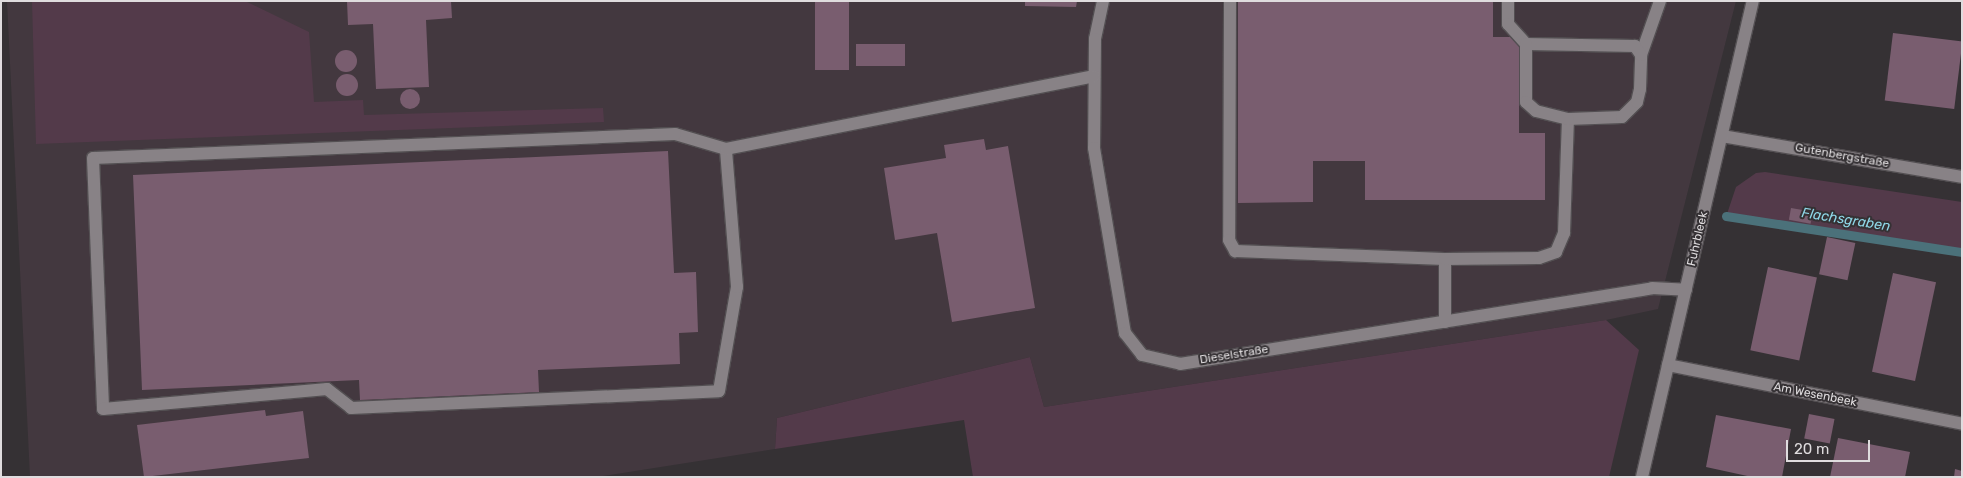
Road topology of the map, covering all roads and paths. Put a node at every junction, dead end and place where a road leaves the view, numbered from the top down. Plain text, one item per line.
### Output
1 (1103, 1) edge
2 (1230, 1) edge
3 (1508, 1) edge
4 (1660, 1) edge
5 (1753, 1) edge
6 (1526, 44) junction
7 (1641, 55) junction
8 (1094, 76) junction
9 (1568, 119) junction
10 (1722, 136) junction
11 (726, 149) junction
12 (1962, 177) edge
13 (1445, 259) junction
14 (1686, 290) junction
15 (1445, 322) junction
16 (1668, 366) junction
17 (1962, 424) edge
18 (1642, 477) edge

1 - 8 street, Dieselstraße
2 - 13 street
3 - 6 street
4 - 7 street
5 - 10 street, Fuhrbleek
6 - 7 street
6 - 9 street
7 - 9 street
8 - 11 street
8 - 15 street, Dieselstraße
9 - 13 street
10 - 12 street, Gutenbergstraße
10 - 14 street, Fuhrbleek
11 - 11 street
13 - 15 street
14 - 15 street, Dieselstraße
14 - 16 street, Fuhrbleek
16 - 17 street, Am Wesenbeek
16 - 18 street, Fuhrbleek

